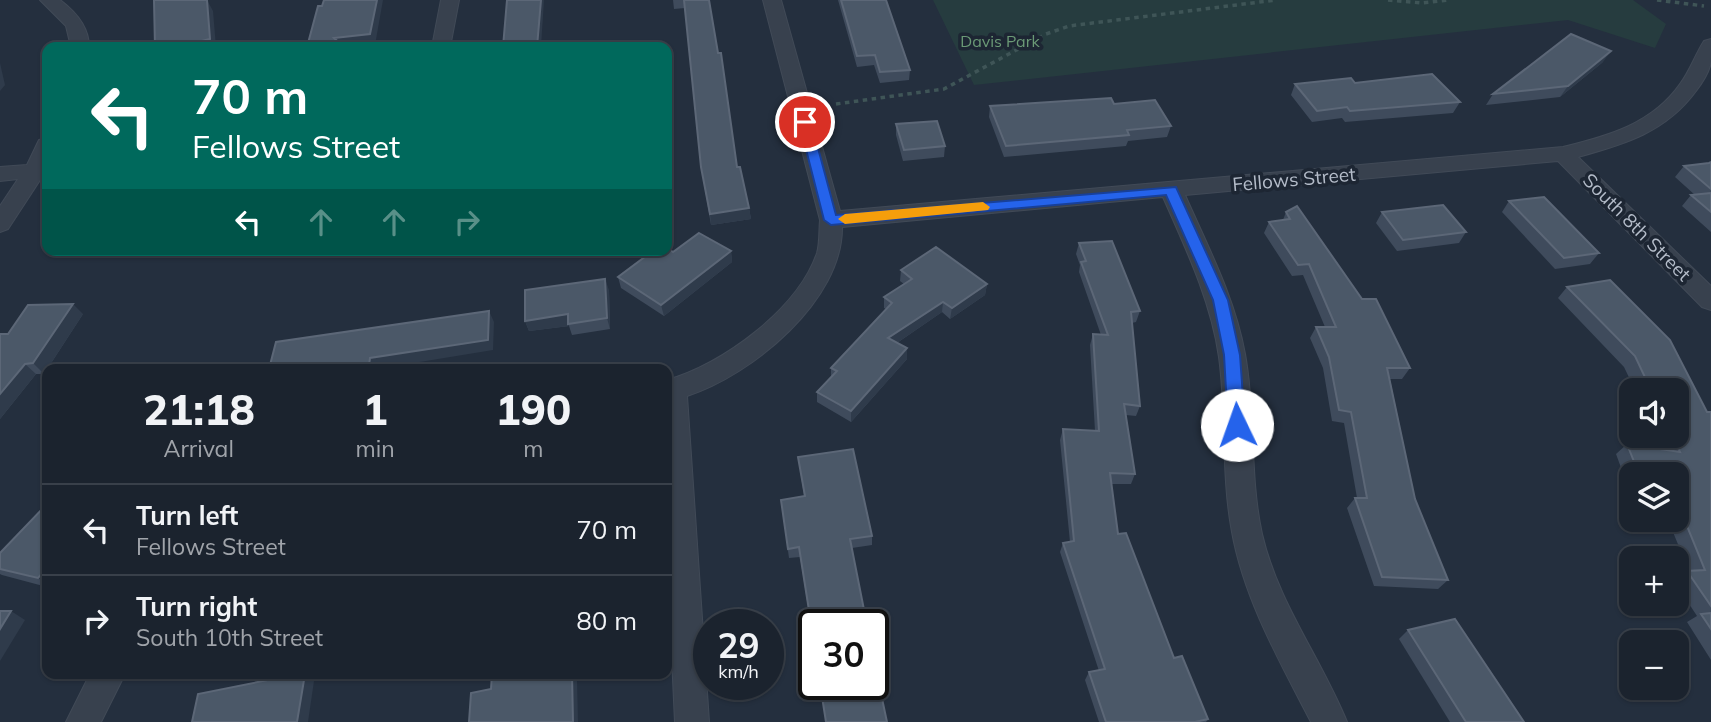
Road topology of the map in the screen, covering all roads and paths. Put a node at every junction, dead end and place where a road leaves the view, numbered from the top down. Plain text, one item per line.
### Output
1 (49, 0) edge
2 (450, 0) edge
3 (772, 0) edge
4 (1276, 0) edge
5 (1388, 0) edge
6 (1448, 0) edge
7 (1657, 0) edge
8 (1704, 6) dead end
9 (80, 42) edge
10 (442, 42) edge
11 (1711, 46) edge
12 (836, 104) dead end
13 (1563, 154) junction
14 (41, 171) edge
15 (0, 174) edge
16 (1171, 190) junction
17 (831, 220) junction
18 (0, 223) edge
19 (1711, 301) edge
20 (672, 390) edge
21 (672, 421) edge
22 (105, 679) edge
23 (83, 722) edge
24 (692, 722) edge
25 (1330, 722) edge

1 - 9 street
2 - 10 street
3 - 17 street
4 - 12 path
5 - 6 path
7 - 8 path
11 - 13 street, Fellows Street
13 - 16 street, Fellows Street
13 - 19 street, South 8th Street
14 - 15 street
14 - 18 street
16 - 17 street, Fellows Street
16 - 25 street
17 - 20 street
21 - 24 street
22 - 23 street

